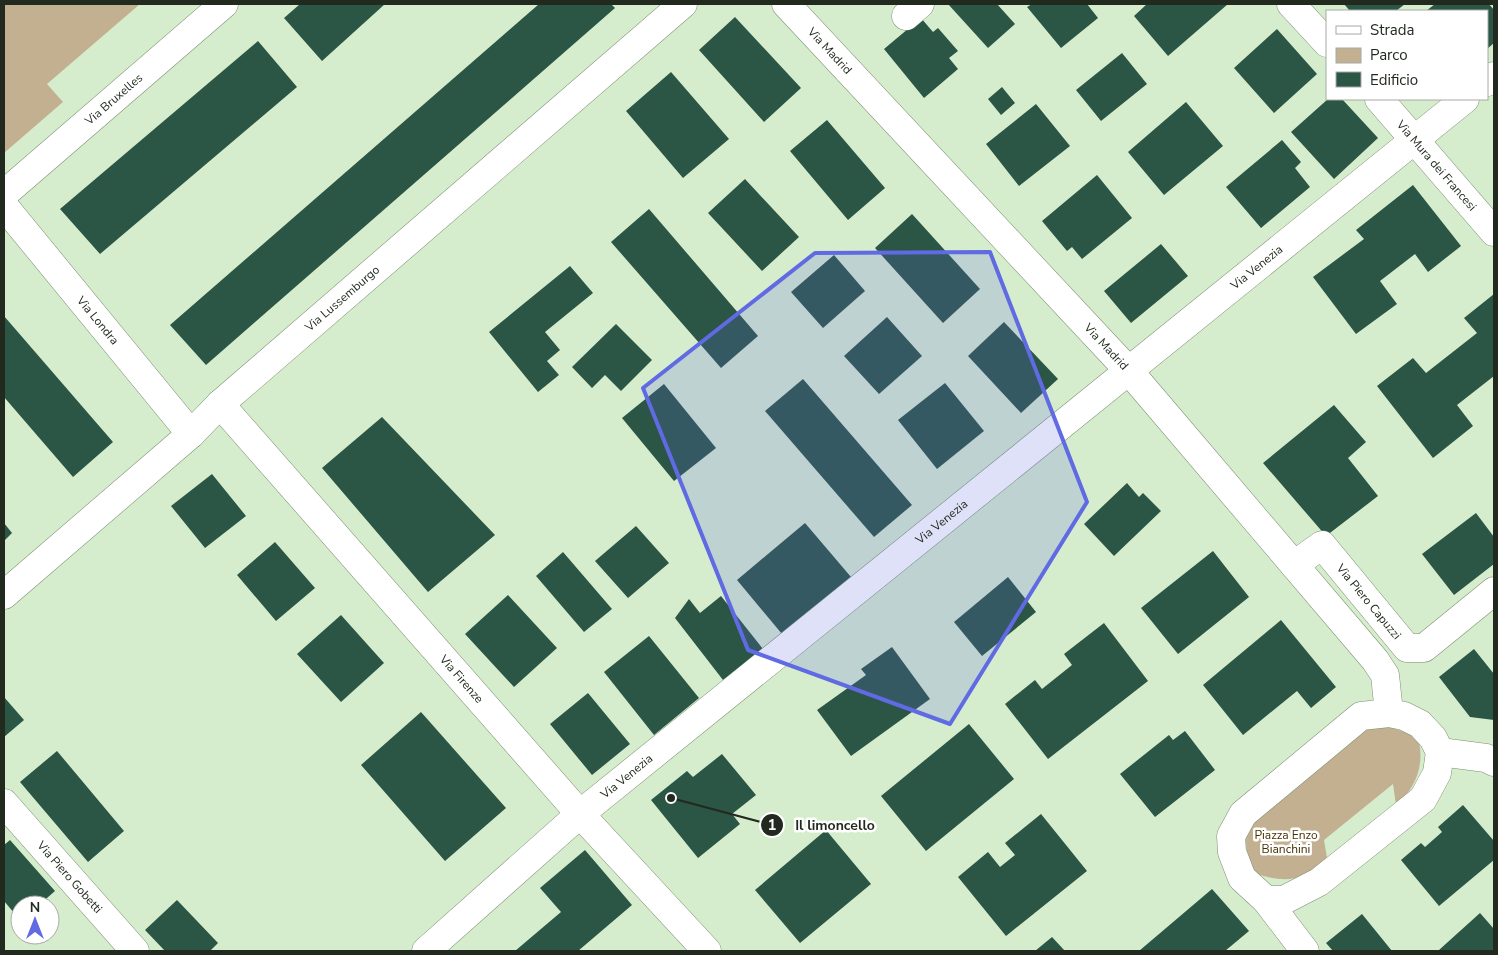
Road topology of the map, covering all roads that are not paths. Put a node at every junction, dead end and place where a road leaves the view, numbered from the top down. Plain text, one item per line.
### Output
1 (224, 4) edge
2 (786, 4) edge
3 (1291, 4) edge
4 (678, 5) edge
5 (1326, 41) edge
6 (1380, 100) edge
7 (1464, 100) edge
8 (1415, 138) junction
9 (4, 194) edge
10 (4, 206) edge
11 (1494, 232) edge
12 (1128, 371) junction
13 (220, 404) junction
14 (191, 434) junction
15 (1294, 565) junction
16 (1494, 591) edge
17 (4, 595) edge
18 (1389, 713) junction
19 (1440, 752) junction
20 (1494, 762) edge
21 (4, 803) edge
22 (580, 814) junction
23 (1266, 900) junction
24 (136, 951) edge
25 (426, 951) edge
26 (707, 951) edge
27 (1305, 951) edge

1 - 9 street, Via Bruxelles
2 - 12 street, Via Madrid
3 - 5 street
4 - 13 street, Via Lussemburgo
6 - 8 street, Via Mura dei Francesi
7 - 8 street, Via Venezia
8 - 11 street, Via Mura dei Francesi
8 - 12 street, Via Venezia
10 - 14 street, Via Londra
12 - 15 street, Via Madrid
12 - 22 street, Via Venezia
13 - 14 street, Via Lussemburgo
13 - 22 street, Via Firenze
14 - 17 street, Via Lussemburgo
15 - 16 street, Via Piero Capuzzi
15 - 18 street, Via Madrid
18 - 19 street
18 - 23 street
19 - 20 street
19 - 23 street
21 - 24 street, Via Piero Gobetti
22 - 25 street, Via Venezia
22 - 26 street, Via Firenze
23 - 27 street

